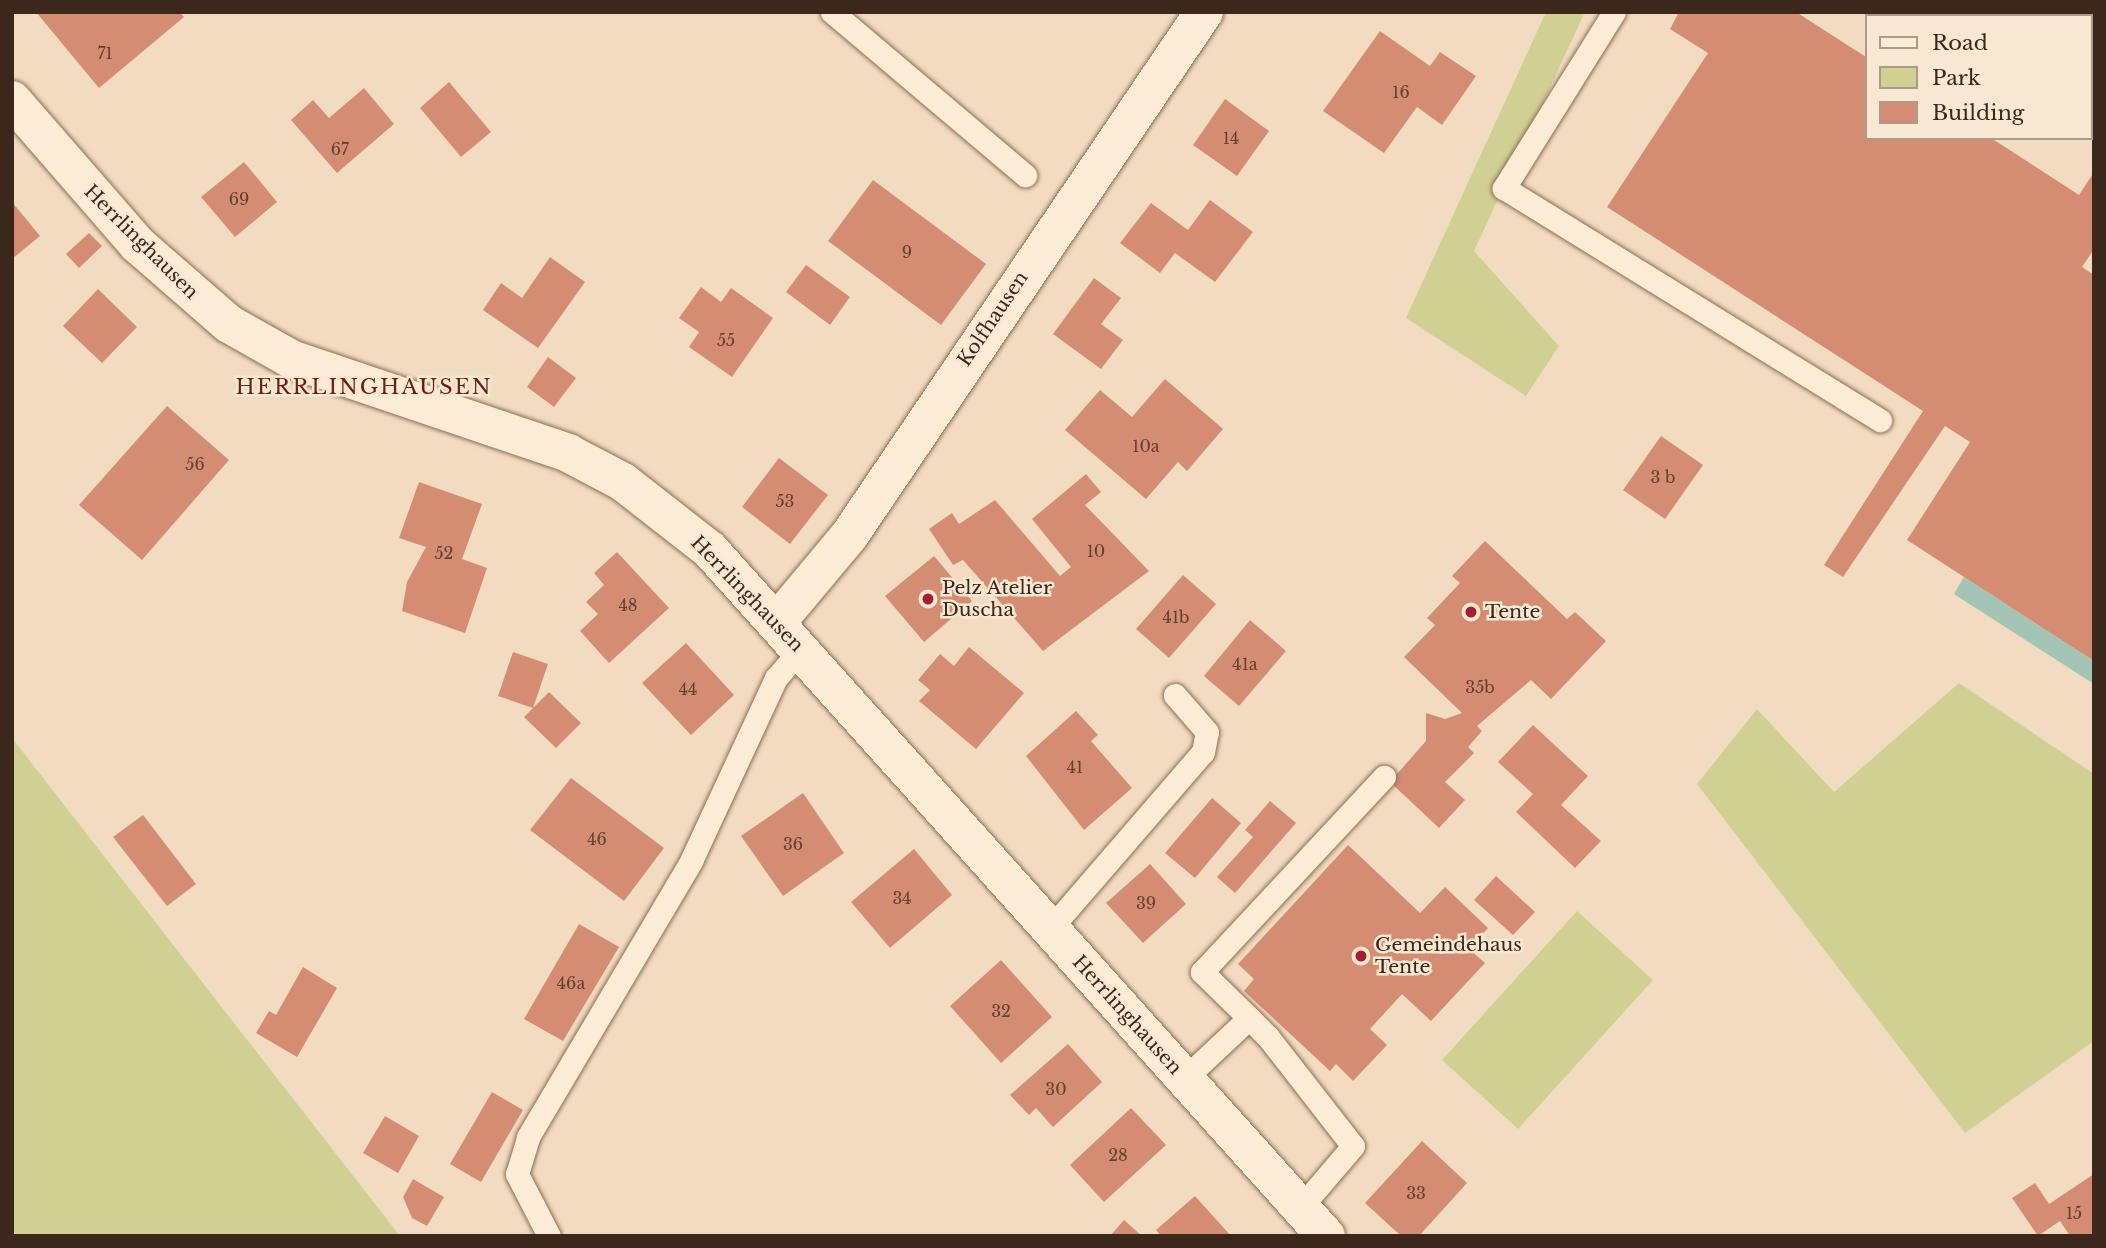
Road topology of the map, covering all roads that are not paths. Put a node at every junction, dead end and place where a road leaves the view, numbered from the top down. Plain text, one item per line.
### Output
1 (831, 12) edge
2 (1204, 12) edge
3 (1614, 12) edge
4 (12, 100) edge
5 (1025, 175) dead end
6 (1880, 420) dead end
7 (789, 635) junction
8 (1175, 695) dead end
9 (1384, 777) dead end
10 (1050, 929) junction
11 (1249, 1018) junction
12 (1184, 1079) junction
13 (1300, 1208) junction
14 (550, 1236) edge
15 (1326, 1236) edge

1 - 5 lane
2 - 7 street, Kolfhausen
3 - 6 lane
4 - 7 street, Herrlinghausen
7 - 10 street, Herrlinghausen
7 - 14 lane
8 - 10 lane
9 - 11 lane
10 - 12 street, Herrlinghausen
11 - 12 lane
11 - 13 lane
12 - 13 street, Herrlinghausen
13 - 15 street, Herrlinghausen

